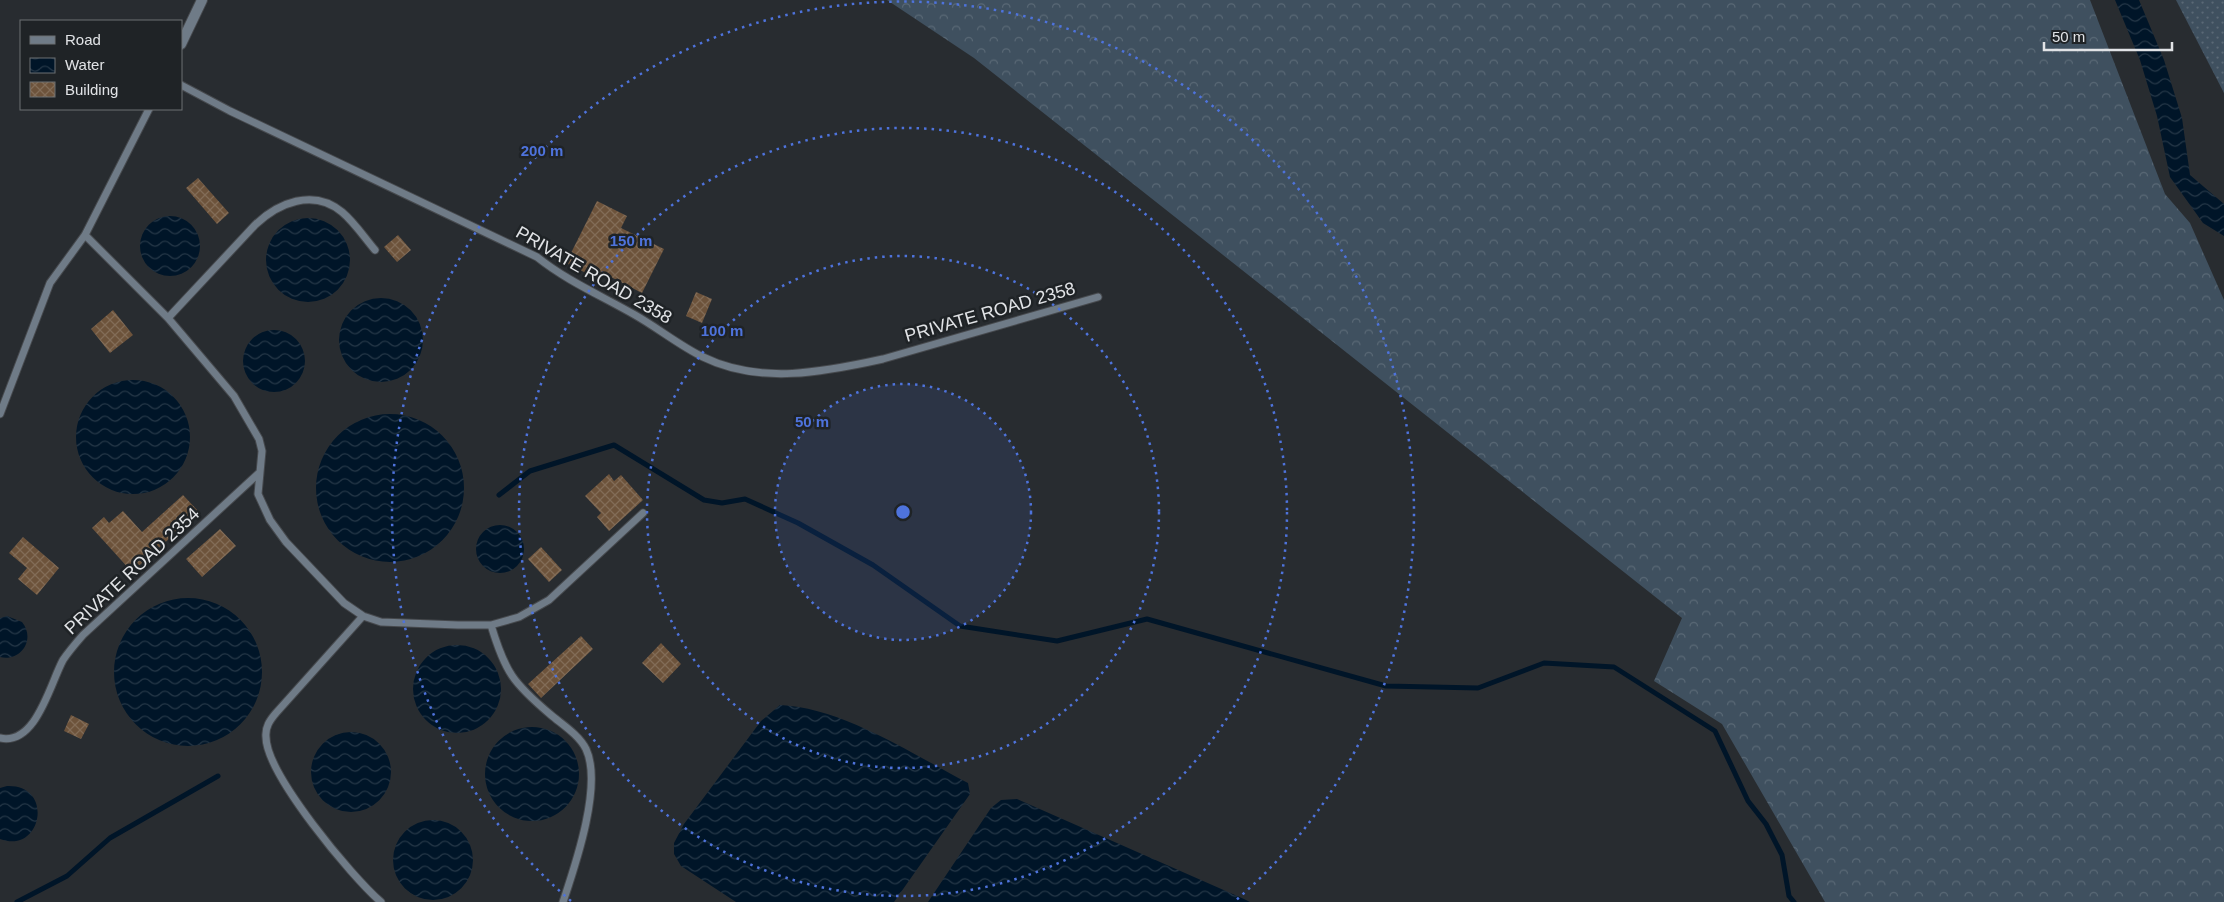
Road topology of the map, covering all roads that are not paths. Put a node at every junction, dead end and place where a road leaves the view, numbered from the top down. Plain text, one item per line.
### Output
1 (202, 0) edge
2 (182, 42) edge
3 (182, 86) edge
4 (148, 110) edge
5 (85, 235) junction
6 (375, 250) dead end
7 (1098, 296) dead end
8 (168, 318) junction
9 (0, 414) edge
10 (259, 473) junction
11 (643, 513) dead end
12 (363, 616) junction
13 (491, 625) junction
14 (0, 738) edge
15 (381, 902) edge
16 (563, 902) edge

1 - 2 street
3 - 7 lane, PRIVATE ROAD 2358
4 - 5 lane
5 - 8 lane
5 - 9 lane
6 - 8 lane
8 - 10 lane
10 - 12 lane
10 - 14 lane, PRIVATE ROAD 2354
11 - 13 lane
12 - 13 lane
12 - 15 lane
13 - 16 lane

